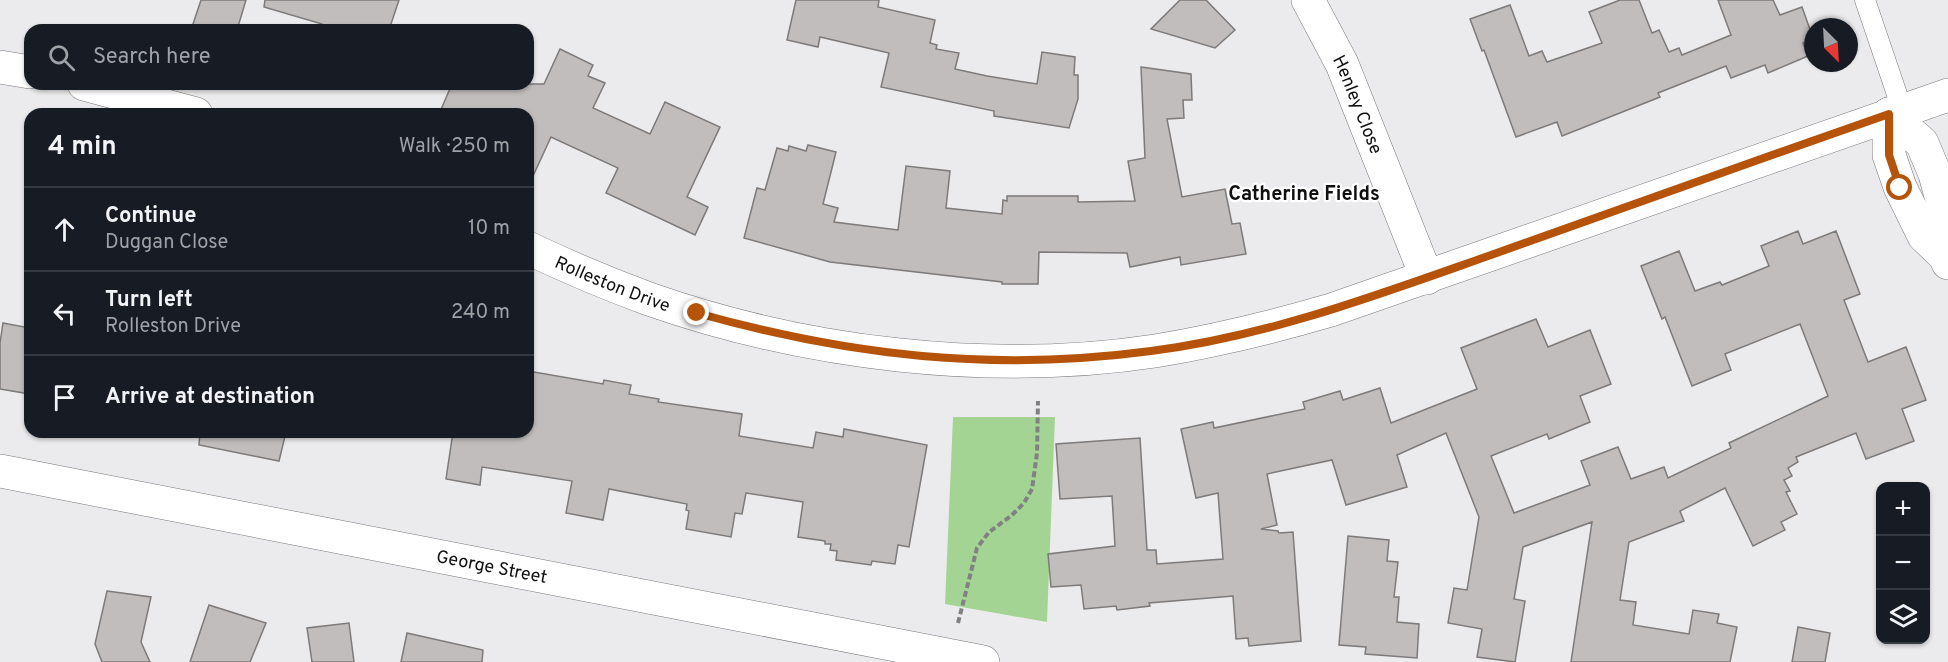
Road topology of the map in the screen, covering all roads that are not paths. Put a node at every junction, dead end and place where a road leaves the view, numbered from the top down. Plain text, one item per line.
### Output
1 (1308, 0) edge
2 (1865, 0) edge
3 (0, 66) edge
4 (24, 71) edge
5 (106, 90) edge
6 (1948, 94) edge
7 (174, 108) edge
8 (1896, 111) junction
9 (1948, 222) edge
10 (534, 251) edge
11 (1947, 251) edge
12 (1427, 278) junction
13 (0, 471) edge
14 (982, 662) edge

1 - 12 main road, Henley Close
2 - 8 lane
3 - 4 main road
5 - 7 main road
6 - 8 main road, Rolleston Drive
8 - 9 main road
8 - 11 main road
8 - 12 main road, Rolleston Drive
10 - 12 main road, Rolleston Drive
13 - 14 main road, George Street

